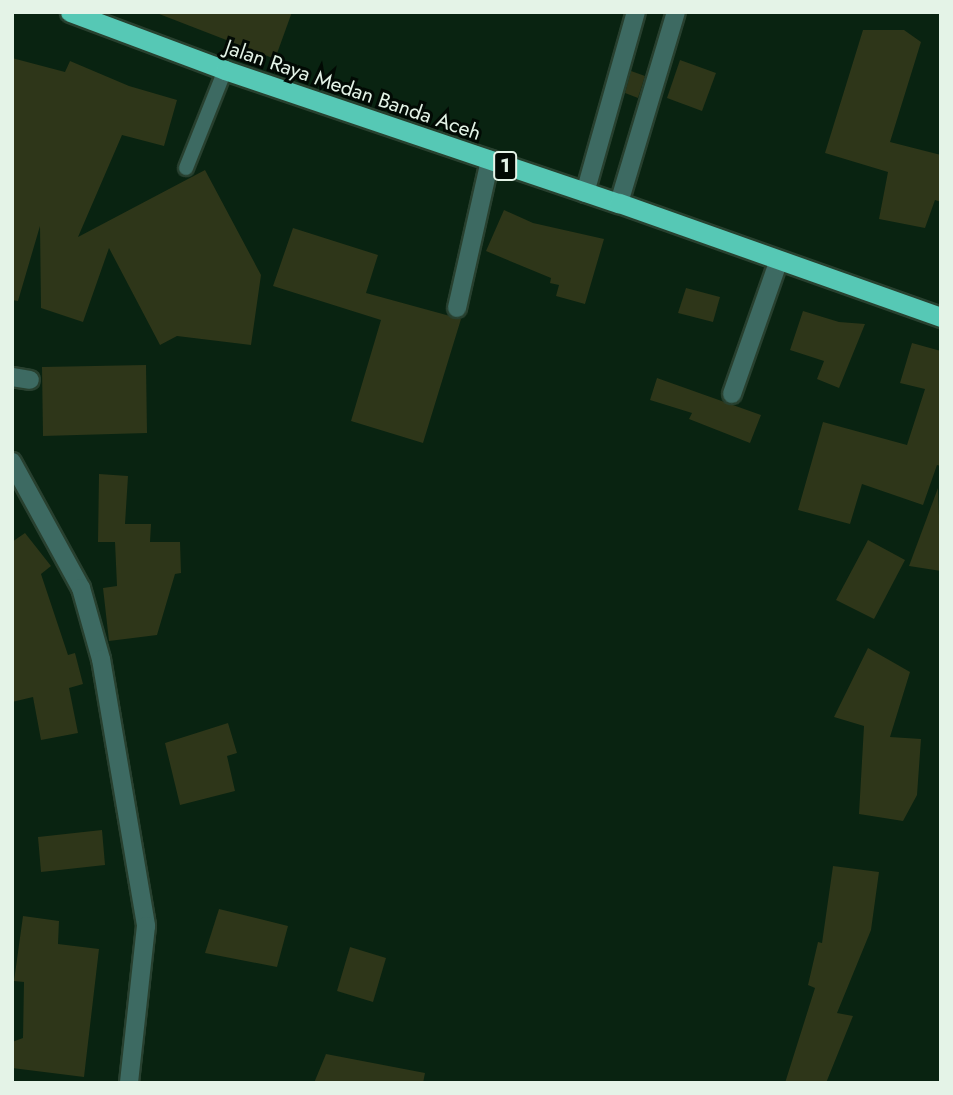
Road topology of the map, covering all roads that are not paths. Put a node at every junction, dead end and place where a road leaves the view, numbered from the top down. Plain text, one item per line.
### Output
1 (70, 12) edge
2 (636, 12) edge
3 (676, 12) edge
4 (225, 70) junction
5 (490, 160) junction
6 (186, 168) dead end
7 (585, 192) junction
8 (619, 202) junction
9 (779, 260) junction
10 (457, 308) dead end
11 (941, 317) edge
12 (732, 394) dead end
13 (12, 462) edge
14 (129, 1083) edge

1 - 4 highway, Jalan Raya Medan Banda Aceh / 1
2 - 7 street
3 - 8 street
4 - 5 highway, Jalan Raya Medan Banda Aceh / 1
4 - 6 lane
5 - 7 highway, Jalan Raya Medan Banda Aceh / 1
5 - 10 street
7 - 8 highway, Jalan Raya Medan Banda Aceh / 1
8 - 9 highway, Jalan Raya Medan Banda Aceh / 1
9 - 11 highway, Jalan Raya Medan Banda Aceh / 1
9 - 12 street
13 - 14 street

